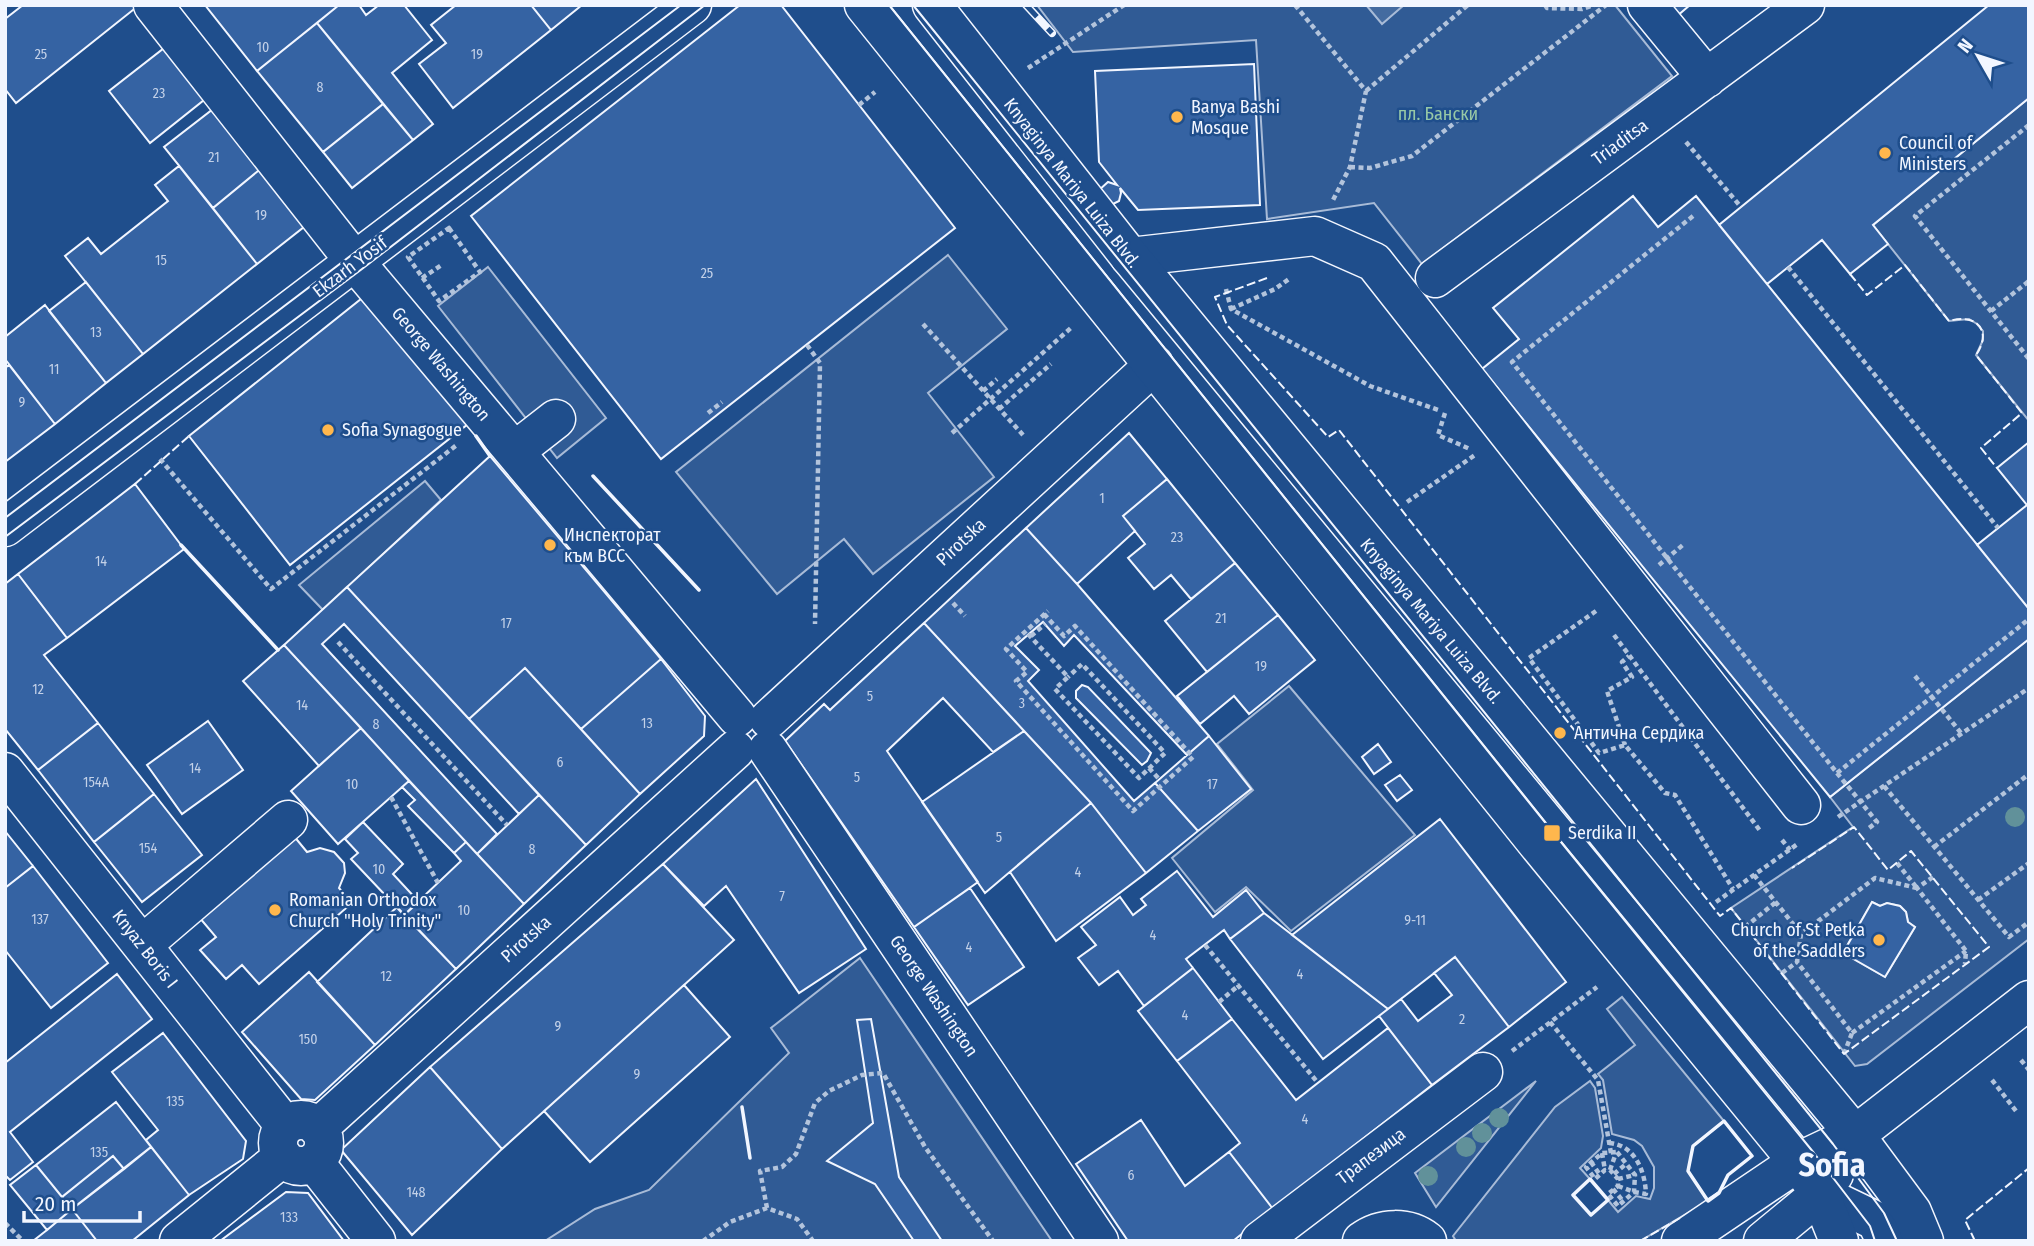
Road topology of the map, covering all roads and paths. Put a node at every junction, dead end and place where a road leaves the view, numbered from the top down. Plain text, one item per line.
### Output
1 (153, 5) edge
2 (692, 5) edge
3 (864, 5) edge
4 (932, 5) edge
5 (1124, 5) edge
6 (1295, 5) edge
7 (1468, 5) edge
8 (1545, 5) edge
9 (1594, 5) edge
10 (1606, 5) edge
11 (1647, 5) edge
12 (1805, 5) edge
13 (1020, 73) dead end
14 (1707, 78) junction
15 (1366, 91) junction
16 (875, 92) dead end
17 (859, 105) dead end
18 (1646, 123) junction
19 (2029, 125) edge
20 (1350, 167) junction
21 (1343, 179) dead end
22 (1741, 207) dead end
23 (1693, 216) dead end
24 (1130, 257) junction
25 (356, 263) junction
26 (443, 264) dead end
27 (1788, 267) dead end
28 (1295, 273) dead end
29 (422, 278) junction
30 (2029, 281) edge
31 (1420, 288) junction
32 (1226, 289) dead end
33 (1231, 309) junction
34 (1991, 311) junction
35 (923, 324) dead end
36 (1072, 327) dead end
37 (807, 345) dead end
38 (2029, 359) edge
39 (1051, 364) dead end
40 (1154, 365) junction
41 (997, 379) dead end
42 (983, 391) junction
43 (991, 399) junction
44 (722, 402) dead end
45 (999, 409) junction
46 (708, 413) dead end
47 (556, 419) dead end
48 (952, 433) dead end
49 (463, 440) dead end
50 (514, 452) junction
51 (161, 460) dead end
52 (1048, 462) junction
53 (1407, 502) dead end
54 (5, 527) edge
55 (1998, 528) dead end
56 (1684, 544) dead end
57 (1667, 558) junction
58 (1657, 566) dead end
59 (949, 599) dead end
60 (1588, 600) dead end
61 (1596, 611) junction
62 (1046, 613) joint
63 (965, 616) dead end
64 (2029, 619) edge
65 (1603, 620) dead end
66 (1045, 624) dead end
67 (1609, 629) dead end
68 (338, 642) dead end
69 (1629, 656) junction
70 (1915, 676) dead end
71 (1068, 677) junction
72 (814, 678) junction
73 (2029, 688) edge
74 (1933, 696) junction
75 (1961, 733) junction
76 (752, 734) junction
77 (1625, 745) junction
78 (1149, 768) junction
79 (5, 772) edge
80 (1837, 773) junction
81 (2029, 774) edge
82 (1159, 779) dead end
83 (1884, 786) junction
84 (391, 797) dead end
85 (1861, 802) junction
86 (1801, 805) dead end
87 (1843, 814) dead end
88 (288, 820) dead end
89 (507, 825) dead end
90 (1869, 828) dead end
91 (1760, 832) dead end
92 (1934, 847) junction
93 (1790, 850) dead end
94 (1896, 863) dead end
95 (2029, 863) edge
96 (1754, 875) junction
97 (1933, 877) dead end
98 (438, 883) dead end
99 (1917, 888) junction
100 (1733, 889) junction
101 (1978, 900) junction
102 (1716, 902) dead end
103 (1776, 902) junction
104 (2029, 922) edge
105 (1745, 926) dead end
106 (1801, 934) junction
107 (142, 945) junction
108 (1205, 945) dead end
109 (1966, 951) junction
110 (1797, 962) junction
111 (1965, 964) dead end
112 (1782, 974) dead end
113 (1238, 985) junction
114 (1597, 987) dead end
115 (2029, 1000) edge
116 (1219, 1002) dead end
117 (1550, 1022) junction
118 (1852, 1033) junction
119 (1844, 1054) dead end
120 (2021, 1060) dead end
121 (2029, 1070) edge
122 (1483, 1072) joint
123 (1992, 1080) dead end
124 (1318, 1083) dead end
125 (2017, 1111) dead end
126 (1856, 1136) junction
127 (300, 1143) junction
128 (1609, 1143) junction
129 (1602, 1153) junction
130 (1614, 1153) junction
131 (1798, 1162) junction
132 (1626, 1164) junction
133 (1610, 1174) junction
134 (1635, 1175) junction
135 (1615, 1188) junction
136 (1634, 1192) junction
137 (1821, 1194) junction
138 (767, 1209) junction
139 (5, 1223) edge
140 (23, 1241) edge
141 (180, 1241) edge
142 (376, 1241) edge
143 (703, 1241) edge
144 (813, 1241) edge
145 (993, 1241) edge
146 (1099, 1241) edge
147 (1260, 1241) edge
148 (1362, 1241) edge
149 (1427, 1241) edge
150 (1681, 1241) edge
151 (1763, 1241) edge
152 (1839, 1241) edge
153 (1886, 1241) edge
154 (1924, 1241) edge

1 - 25 street, George Washington
2 - 25 street, Ekzarh Yosif
3 - 40 street
4 - 24 street, Knyaginya Mariya Luiza Blvd.
5 - 13 path
6 - 15 path
7 - 15 path
8 - 9 path
10 - 20 path
11 - 14 street
12 - 14 street, Triaditsa
14 - 18 street, Triaditsa
15 - 20 path
16 - 17 path
18 - 22 path
18 - 31 street, Triaditsa
19 - 34 path
20 - 21 path
23 - 57 path
24 - 31 street
24 - 126 street, Knyaginya Mariya Luiza Blvd.
25 - 50 street, George Washington
25 - 54 street, Ekzarh Yosif
26 - 29 path
27 - 55 path
28 - 33 path
29 - 29 path
30 - 34 path
31 - 86 street
32 - 33 path
33 - 53 path
34 - 38 path
35 - 42 path
36 - 43 path
37 - 72 path
39 - 45 path
40 - 52 street, Pirotska
40 - 131 street
41 - 42 path
42 - 43 path
43 - 45 path
43 - 48 path
44 - 46 path
45 - 52 path
47 - 50 street
49 - 51 path
50 - 76 street, George Washington
52 - 72 street, Pirotska
56 - 57 path
57 - 58 path
57 - 80 path
59 - 63 path
60 - 61 path
61 - 65 path
61 - 77 path
62 - 62 path
64 - 74 path
66 - 71 path
67 - 69 path
68 - 89 path
69 - 77 path
69 - 91 path
70 - 74 path
71 - 78 path
71 - 78 path
72 - 76 street, Pirotska
73 - 75 path
74 - 75 path
74 - 80 path
75 - 83 path
76 - 127 street, Pirotska
76 - 146 street, George Washington
77 - 100 path
78 - 82 path
79 - 107 street, Knyaz Boris I
80 - 85 path
81 - 92 path
83 - 85 path
83 - 92 path
84 - 98 path
85 - 87 path
85 - 90 path
88 - 107 street
92 - 101 path
93 - 96 path
94 - 99 path
95 - 101 path
96 - 100 path
96 - 103 path
97 - 99 path
99 - 106 path
99 - 109 path
100 - 102 path
101 - 104 path
103 - 105 path
103 - 106 path
106 - 110 path
107 - 127 street, Knyaz Boris I
108 - 113 path
109 - 111 path
109 - 118 path
110 - 112 path
110 - 118 path
113 - 116 path
113 - 124 path
114 - 117 path
115 - 126 street
117 - 122 path
117 - 128 path
118 - 119 path
120 - 121 path
122 - 147 street, Трапезица
123 - 125 path
126 - 131 street
126 - 137 street
126 - 154 street, Knyaginya Mariya Luiza Blvd.
127 - 141 street, Pirotska
127 - 142 street, Knyaz Boris I
128 - 130 path
128 - 136 path
129 - 130 path
129 - 133 path
129 - 133 path
130 - 132 path
130 - 133 path
131 - 137 street
131 - 150 street
132 - 133 path
132 - 134 path
133 - 134 path
133 - 135 path
134 - 136 path
135 - 136 path
135 - 136 path
137 - 151 street
137 - 152 street
137 - 153 street
138 - 143 path
138 - 144 path
138 - 145 path
139 - 140 path
148 - 149 street

